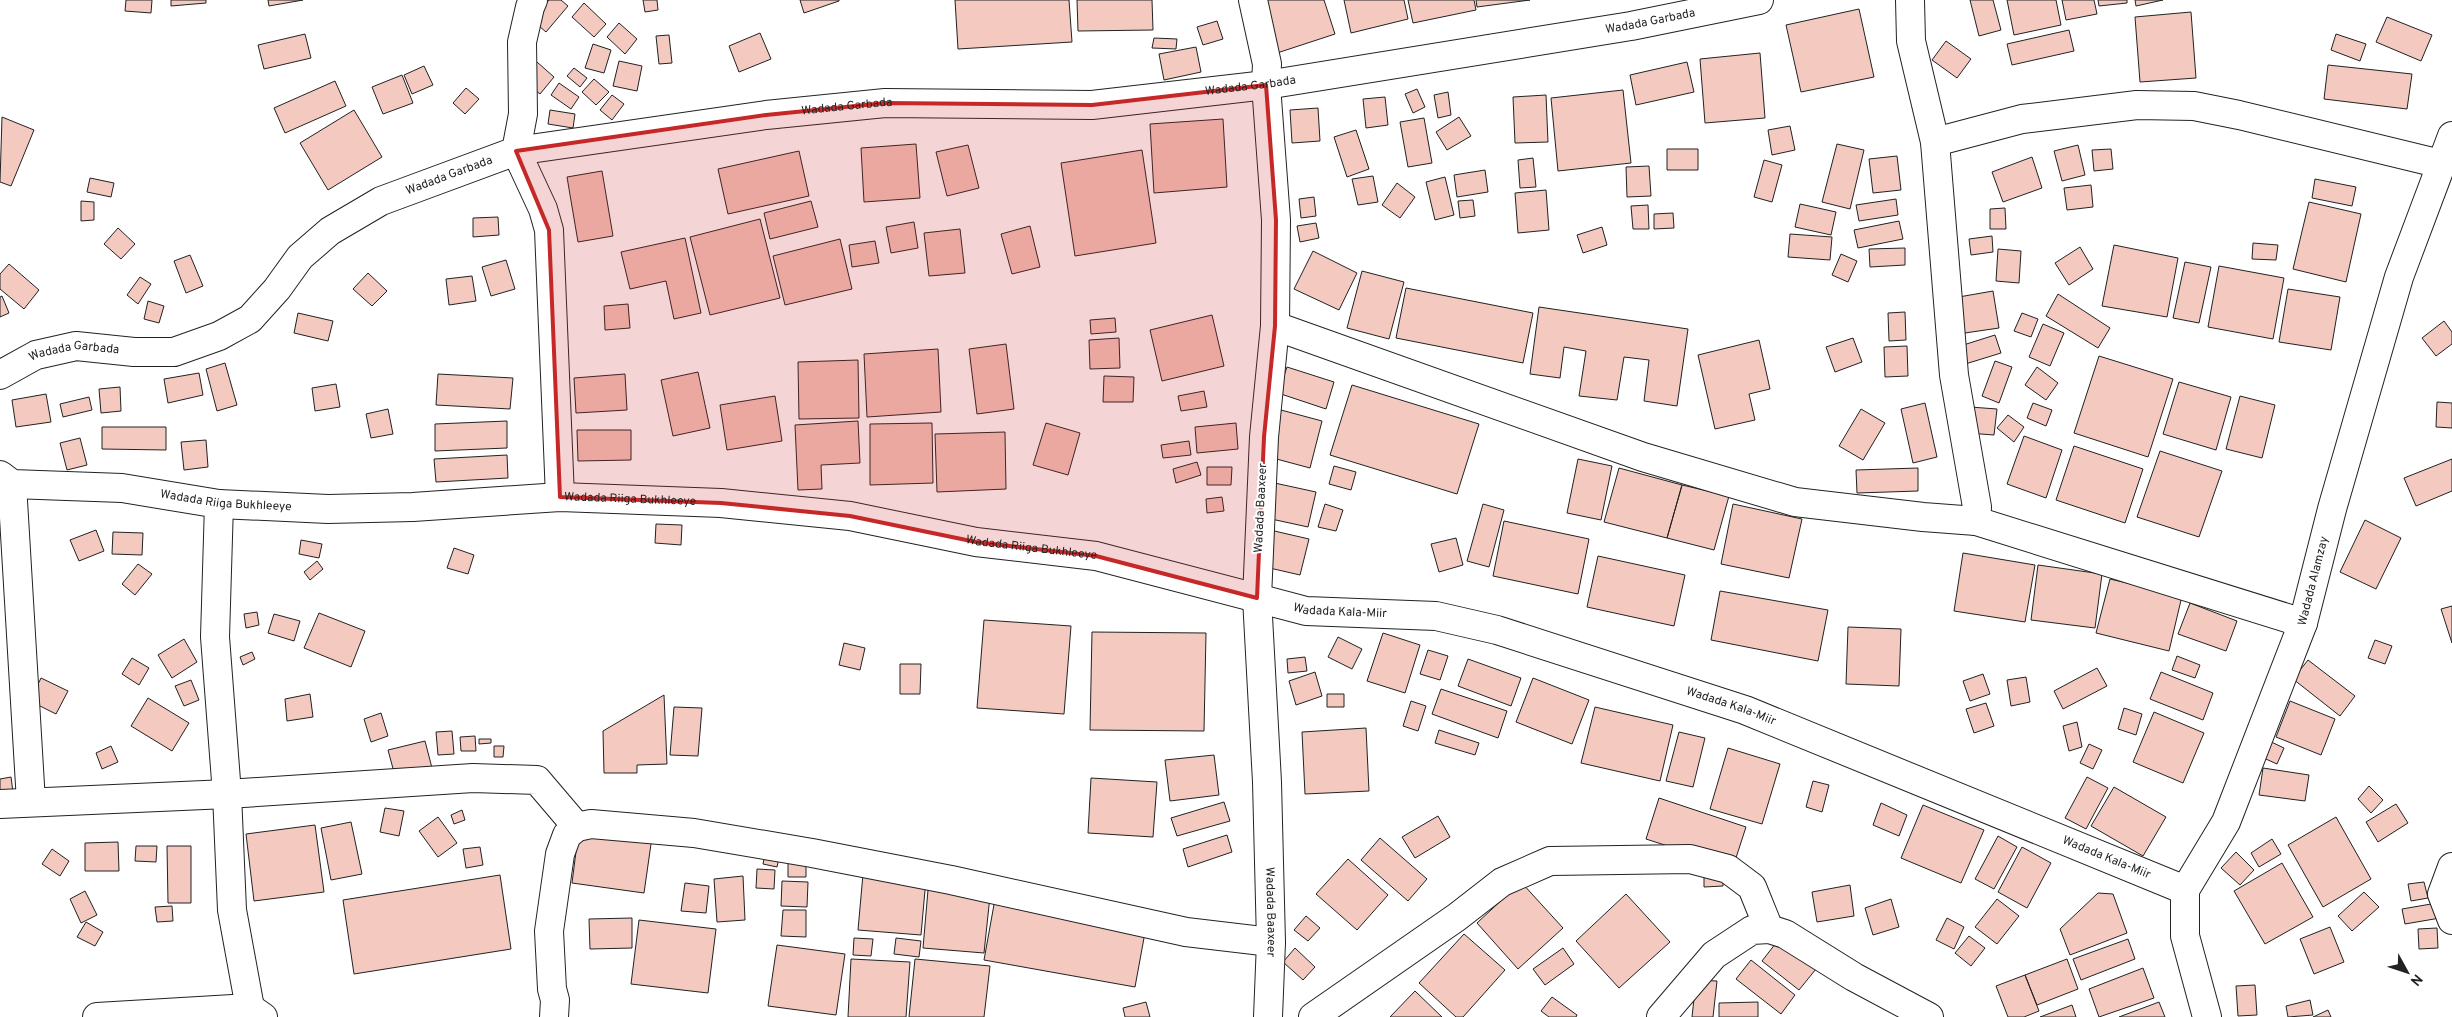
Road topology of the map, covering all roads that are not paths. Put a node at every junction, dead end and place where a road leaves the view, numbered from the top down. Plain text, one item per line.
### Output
1 (533, 0) edge
2 (1253, 0) edge
3 (1759, 0) edge
4 (1910, 0) edge
5 (1266, 85) junction
6 (2452, 136) edge
7 (1935, 142) junction
8 (516, 151) junction
9 (2441, 164) junction
10 (1275, 326) junction
11 (0, 375) edge
12 (6, 479) edge
13 (560, 497) junction
14 (219, 504) junction
15 (1976, 521) junction
16 (1256, 598) junction
17 (2303, 623) junction
18 (227, 794) junction
19 (31, 802) junction
20 (0, 804) edge
21 (577, 827) junction
22 (2452, 867) edge
23 (2185, 890) junction
24 (2452, 920) edge
25 (1768, 929) junction
26 (1271, 942) junction
27 (256, 1012) edge
28 (97, 1017) edge
29 (554, 1017) edge
30 (1268, 1017) edge
31 (1312, 1017) edge
32 (1660, 1017) edge
33 (1929, 1017) edge
34 (2207, 1017) edge

1 - 8 street
2 - 5 street, Wadada Baaxeer
3 - 5 street, Wadada Garbada
4 - 7 street
5 - 8 street, Wadada Garbada
5 - 10 street, Wadada Baaxeer
6 - 9 street, Wadada Alamzay
7 - 9 street
7 - 15 street
8 - 11 street, Wadada Garbada
8 - 13 street
9 - 17 street, Wadada Alamzay
10 - 15 street
10 - 16 street, Wadada Baaxeer
12 - 14 street, Wadada Riiga Bukhleeye
12 - 19 street
13 - 14 street, Wadada Riiga Bukhleeye
13 - 16 street, Wadada Riiga Bukhleeye
14 - 18 street
15 - 17 street
16 - 23 street, Wadada Kala-Miir
16 - 26 street, Wadada Baaxeer
17 - 23 street, Wadada Alamzay
18 - 19 street
18 - 21 street
18 - 27 street
19 - 20 street
21 - 26 street
21 - 29 street
22 - 24 street
23 - 34 street
25 - 31 street
25 - 32 street
25 - 33 street
26 - 30 street, Wadada Baaxeer
27 - 28 street

